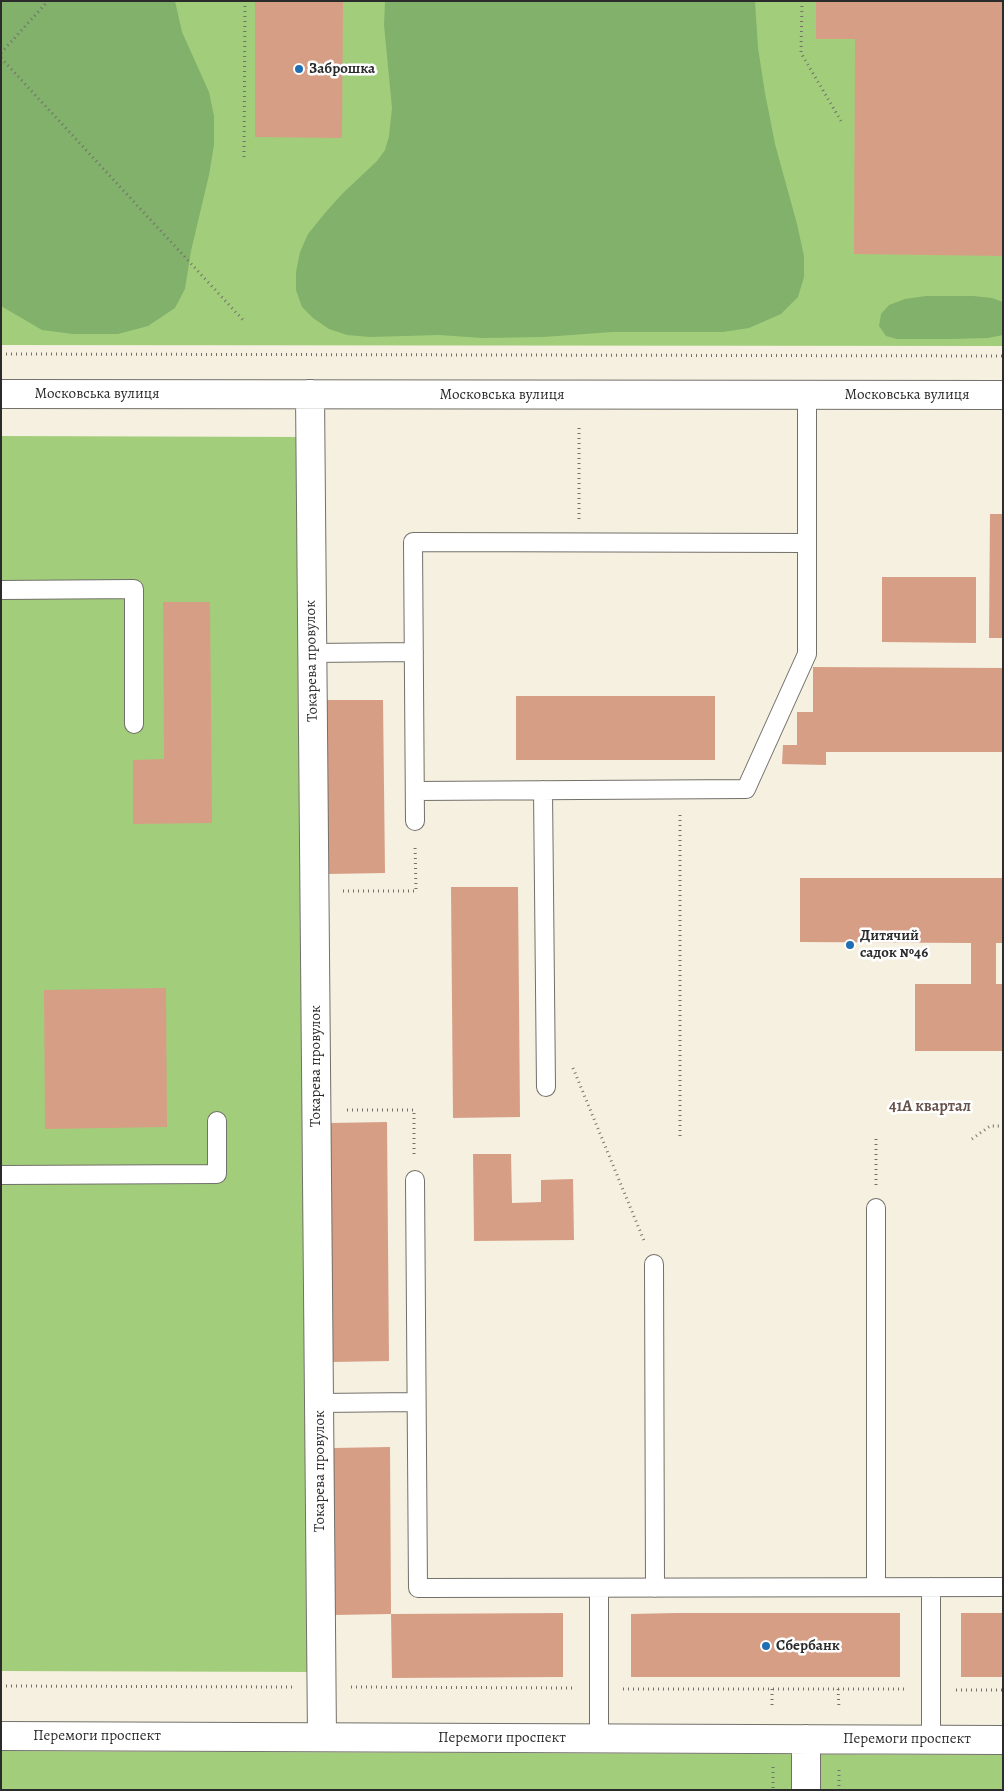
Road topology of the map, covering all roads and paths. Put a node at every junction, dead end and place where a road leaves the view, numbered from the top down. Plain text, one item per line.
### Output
1 (48, 1) edge
2 (244, 1) edge
3 (802, 1) edge
4 (1, 53) edge
5 (1, 58) edge
6 (841, 122) dead end
7 (244, 157) dead end
8 (244, 321) dead end
9 (1, 354) edge
10 (1003, 356) edge
11 (1, 394) edge
12 (310, 394) junction
13 (807, 395) junction
14 (1003, 395) edge
15 (579, 416) dead end
16 (579, 542) junction
17 (807, 543) junction
18 (1, 590) edge
19 (414, 652) junction
20 (312, 653) junction
21 (134, 724) dead end
22 (680, 789) junction
23 (543, 790) junction
24 (415, 791) junction
25 (415, 821) joint
26 (314, 892) junction
27 (571, 1064) dead end
28 (546, 1087) dead end
29 (316, 1110) junction
30 (217, 1122) dead end
31 (1003, 1126) edge
32 (680, 1139) dead end
33 (876, 1139) dead end
34 (972, 1139) dead end
35 (1, 1175) edge
36 (414, 1180) joint
37 (876, 1208) joint
38 (654, 1264) joint
39 (416, 1402) junction
40 (319, 1403) junction
41 (876, 1587) junction
42 (931, 1587) junction
43 (1003, 1587) edge
44 (599, 1588) junction
45 (654, 1588) junction
46 (1, 1686) edge
47 (321, 1687) junction
48 (599, 1688) junction
49 (931, 1690) junction
50 (1003, 1690) edge
51 (1, 1736) edge
52 (322, 1737) junction
53 (599, 1739) junction
54 (806, 1739) junction
55 (932, 1740) junction
56 (1003, 1740) edge
57 (806, 1790) edge

1 - 4 path
2 - 7 path
3 - 6 path
5 - 8 path
9 - 10 path
11 - 12 street, Московська вулиця
12 - 13 street, Московська вулиця
12 - 20 street, Токарева провулок
13 - 14 street, Московська вулиця
13 - 17 lane
15 - 16 path
16 - 17 lane
16 - 19 lane
17 - 22 lane
18 - 21 lane
19 - 20 lane
19 - 24 lane
20 - 26 street, Токарева провулок
22 - 23 lane
22 - 32 path
23 - 24 lane
23 - 28 lane
24 - 25 lane
25 - 26 path
26 - 29 street, Токарева провулок
27 - 38 path
29 - 36 path
29 - 40 street, Токарева провулок
30 - 35 lane
31 - 34 path
33 - 37 path
36 - 39 lane
37 - 41 lane
38 - 45 lane
39 - 40 lane
39 - 44 lane
40 - 47 street, Токарева провулок
41 - 42 lane
41 - 45 lane
42 - 43 lane
42 - 49 lane
44 - 45 lane
44 - 48 lane
46 - 47 path
47 - 48 path
47 - 52 street, Токарева провулок
48 - 49 path
48 - 53 lane
49 - 50 path
49 - 55 lane
51 - 52 street, Перемоги проспект
52 - 53 street, Перемоги проспект
53 - 54 street, Перемоги проспект
54 - 55 street, Перемоги проспект
54 - 57 street
55 - 56 street, Перемоги проспект

